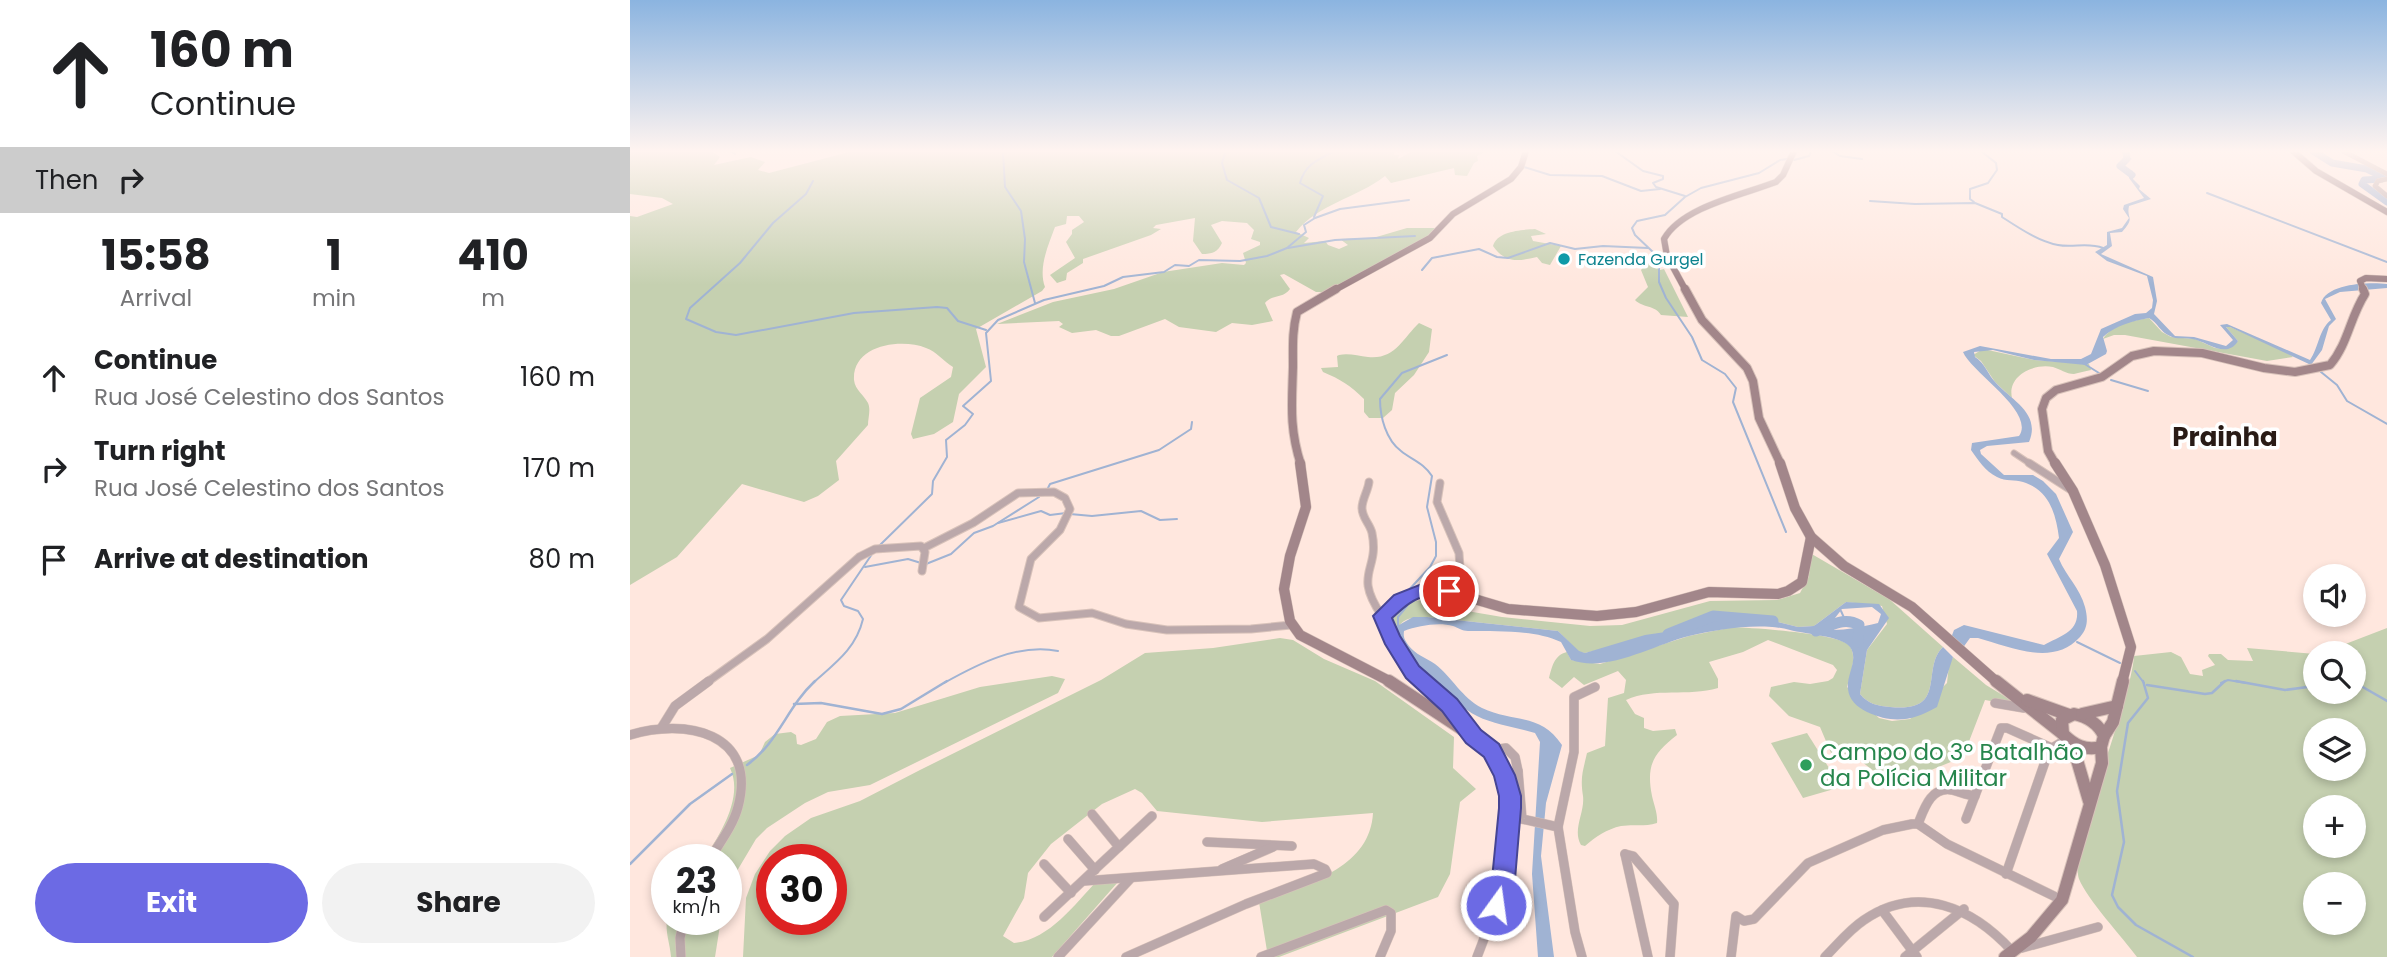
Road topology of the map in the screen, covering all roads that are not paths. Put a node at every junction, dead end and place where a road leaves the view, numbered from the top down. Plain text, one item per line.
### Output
1 (1483, 196) edge
2 (1741, 196) edge
3 (2359, 196) edge
4 (2387, 212) edge
5 (2387, 279) edge
6 (2014, 453) dead end
7 (1369, 482) dead end
8 (1440, 483) dead end
9 (2073, 491) junction
10 (1811, 537) junction
11 (924, 548) junction
12 (922, 571) dead end
13 (1443, 590) junction
14 (1382, 616) junction
15 (1291, 625) junction
16 (1595, 687) dead end
17 (2019, 697) junction
18 (1995, 703) dead end
19 (2117, 706) junction
20 (2033, 709) junction
21 (2074, 715) junction
22 (662, 727) junction
23 (631, 736) edge
24 (1474, 737) junction
25 (2067, 738) junction
26 (2103, 741) junction
27 (2052, 748) junction
28 (1492, 750) junction
29 (1518, 771) junction
30 (1504, 775) junction
31 (1975, 796) junction
32 (2089, 801) junction
33 (1092, 814) dead end
34 (1152, 816) dead end
35 (1966, 819) dead end
36 (1918, 824) junction
37 (1553, 826) junction
38 (1068, 839) dead end
39 (1207, 842) dead end
40 (719, 844) edge
41 (1275, 846) junction
42 (1292, 846) dead end
43 (1119, 847) junction
44 (1044, 864) dead end
45 (1096, 870) junction
46 (1216, 871) junction
47 (2006, 874) junction
48 (1130, 878) junction
49 (1084, 881) junction
50 (1071, 892) junction
51 (2062, 900) junction
52 (1964, 909) junction
53 (1882, 910) junction
54 (1044, 917) dead end
55 (2098, 927) dead end
56 (680, 935) edge
57 (2009, 954) edge
58 (1911, 955) edge
59 (681, 957) edge
60 (1058, 957) edge
61 (1126, 957) edge
62 (1261, 957) edge
63 (1380, 957) edge
64 (1477, 957) edge
65 (1582, 957) edge
66 (1648, 957) edge
67 (1670, 957) edge
68 (1731, 957) edge
69 (1825, 957) edge

1 - 15 street
2 - 10 street
3 - 4 street
5 - 9 street
6 - 9 street
7 - 14 street
8 - 13 street
9 - 19 street
10 - 13 street
10 - 17 street
11 - 12 street
11 - 15 street
11 - 22 street
13 - 14 street
14 - 24 street
15 - 24 street
16 - 37 street
17 - 20 street
17 - 21 street
18 - 20 street
19 - 21 street
19 - 26 street
20 - 25 street
21 - 25 street
21 - 26 street
22 - 23 street
22 - 40 street
24 - 28 street
25 - 26 street
25 - 27 street
25 - 32 street
26 - 32 street
27 - 31 street
27 - 47 street
28 - 29 street
28 - 30 street
29 - 30 street
29 - 37 street
30 - 64 street
31 - 35 street
31 - 36 street
32 - 51 street
33 - 43 street
34 - 43 street
36 - 47 street
36 - 68 street
37 - 65 street
38 - 45 street
39 - 41 street
41 - 42 street
41 - 46 street
43 - 45 street
44 - 50 street
45 - 49 street
46 - 48 street
46 - 61 street
47 - 51 street
48 - 49 street
48 - 60 street
49 - 50 street
50 - 54 street
51 - 57 street
52 - 53 street
52 - 57 street
52 - 58 street
53 - 58 street
53 - 69 street
55 - 57 street
56 - 59 street
62 - 63 street
66 - 67 street

